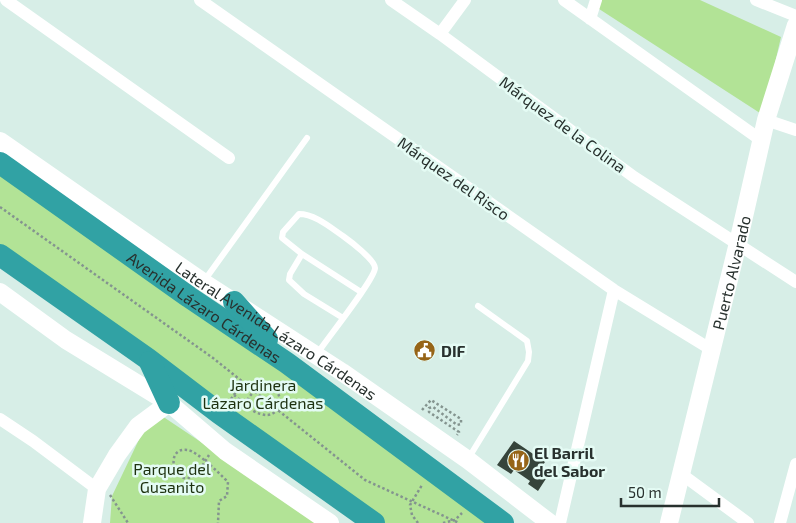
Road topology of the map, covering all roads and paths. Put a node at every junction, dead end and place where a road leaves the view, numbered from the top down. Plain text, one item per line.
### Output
1 (6, 0) edge
2 (200, 0) edge
3 (391, 0) edge
4 (465, 0) edge
5 (564, 0) edge
6 (596, 0) edge
7 (756, 0) edge
8 (796, 16) edge
9 (590, 20) junction
10 (796, 25) edge
11 (440, 34) junction
12 (766, 120) junction
13 (796, 130) edge
14 (307, 138) dead end
15 (760, 140) junction
16 (0, 141) edge
17 (230, 158) dead end
18 (0, 163) edge
19 (0, 207) edge
20 (738, 243) junction
21 (302, 254) junction
22 (0, 255) edge
23 (203, 282) junction
24 (796, 282) edge
25 (614, 290) junction
26 (0, 292) edge
27 (361, 292) junction
28 (234, 302) junction
29 (478, 306) dead end
30 (343, 318) junction
31 (712, 350) junction
32 (316, 356) junction
33 (148, 359) junction
34 (287, 363) junction
35 (243, 382) junction
36 (234, 395) junction
37 (230, 401) dead end
38 (169, 403) junction
39 (258, 414) dead end
40 (0, 419) edge
41 (191, 451) dead end
42 (468, 460) junction
43 (796, 464) edge
44 (680, 473) junction
45 (97, 489) junction
46 (465, 510) dead end
47 (455, 520) junction
48 (92, 523) edge
49 (128, 523) edge
50 (218, 523) edge
51 (330, 523) edge
52 (374, 523) edge
53 (442, 523) edge
54 (459, 523) edge
55 (503, 523) edge
56 (550, 523) edge
57 (560, 523) edge
58 (669, 523) edge
59 (748, 523) edge
60 (780, 523) edge

1 - 17 street
2 - 25 street, Márquez del Risco
3 - 11 street, Márquez de la Colina
4 - 11 street
5 - 9 street
6 - 9 street
7 - 8 street
9 - 15 street
10 - 12 main road, Puerto Alvarado
11 - 20 street, Márquez de la Colina
12 - 13 street
12 - 15 main road, Puerto Alvarado
14 - 23 lane
15 - 20 main road, Puerto Alvarado
16 - 23 main road, Lateral Avenida Lázaro Cárdenas
18 - 34 highway, Avenida Lázaro Cárdenas
19 - 35 path
20 - 24 street, Márquez de la Colina
20 - 31 main road, Puerto Alvarado
21 - 27 lane
21 - 27 lane
21 - 30 lane
22 - 33 highway
23 - 28 main road, Lateral Avenida Lázaro Cárdenas
25 - 31 street, Márquez del Risco
25 - 57 street
26 - 38 main road
27 - 30 lane
28 - 32 main road, Lateral Avenida Lázaro Cárdenas
28 - 34 highway
29 - 42 lane
30 - 32 lane
31 - 44 main road, Puerto Alvarado
32 - 42 main road, Lateral Avenida Lázaro Cárdenas
33 - 38 highway
33 - 52 highway
34 - 55 highway, Avenida Lázaro Cárdenas
35 - 36 path
35 - 47 path
36 - 37 path
36 - 39 path
38 - 45 main road
38 - 51 main road
40 - 45 street
41 - 50 path
42 - 56 main road, Lateral Avenida Lázaro Cárdenas
43 - 60 street
44 - 58 main road, Puerto Alvarado
44 - 59 street
45 - 48 main road
45 - 49 path
46 - 47 path
47 - 53 path
47 - 54 path

